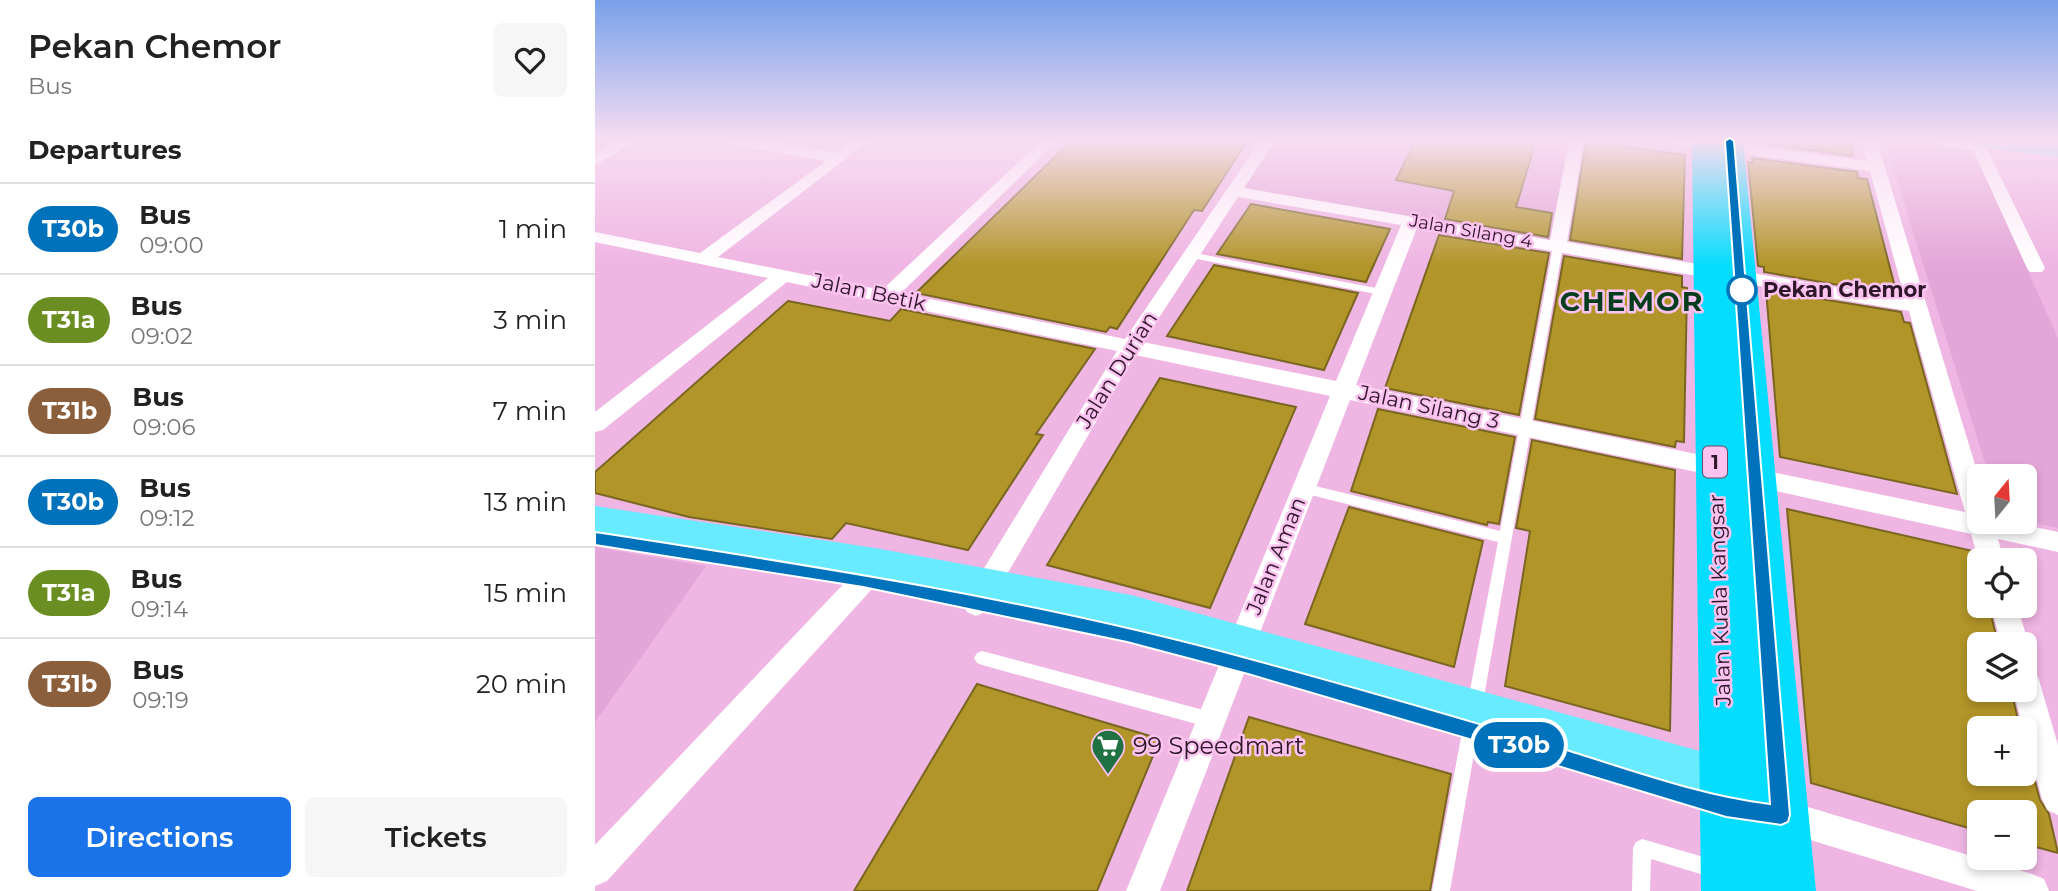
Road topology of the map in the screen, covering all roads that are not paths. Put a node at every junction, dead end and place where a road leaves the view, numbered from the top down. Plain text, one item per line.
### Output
1 (805, 183) edge
2 (1006, 183) edge
3 (1239, 183) edge
4 (1569, 183) edge
5 (1715, 183) edge
6 (1882, 183) edge
7 (1996, 183) edge
8 (1233, 191) junction
9 (1411, 221) junction
10 (595, 237) edge
11 (1558, 246) junction
12 (1189, 256) junction
13 (703, 259) junction
14 (2036, 268) dead end
15 (1725, 274) junction
16 (784, 275) junction
17 (1381, 292) junction
18 (887, 296) junction
19 (1919, 307) junction
20 (1137, 346) junction
21 (1342, 389) junction
22 (595, 424) edge
23 (1527, 428) junction
24 (1716, 467) junction
25 (1967, 475) edge
26 (1757, 478) junction
27 (1303, 488) junction
28 (1967, 518) edge
29 (595, 522) edge
30 (2028, 534) edge
31 (1505, 538) junction
32 (595, 539) edge
33 (2058, 542) edge
34 (863, 581) junction
35 (981, 595) junction
36 (1238, 653) junction
37 (982, 658) dead end
38 (2031, 702) edge
39 (1211, 720) junction
40 (1471, 720) junction
41 (1725, 795) junction
42 (2058, 799) edge
43 (1781, 815) junction
44 (595, 869) edge
45 (1729, 882) edge
46 (1143, 891) edge
47 (1441, 891) edge
48 (1641, 891) edge
49 (1787, 891) edge
50 (2032, 891) edge

1 - 13 street
2 - 18 street
3 - 8 street, Jalan Durian
4 - 11 street
5 - 15 highway, Jalan Kuala Kangsar / 1
6 - 19 street
7 - 14 street
8 - 9 street, Jalan Silang 4
8 - 12 street, Jalan Durian
9 - 11 street, Jalan Silang 4
9 - 17 street, Jalan Aman
10 - 13 street, Jalan Betik
11 - 15 street, Jalan Silang 4
11 - 23 lane
12 - 17 lane
12 - 20 street, Jalan Durian
13 - 16 street, Jalan Betik
15 - 19 street, Jalan Silang 4
15 - 24 highway, Jalan Kuala Kangsar / 1
15 - 26 highway, Jalan Kuala Kangsar / 1
16 - 18 street, Jalan Betik
16 - 22 street
17 - 21 street, Jalan Aman
18 - 20 street, Jalan Betik
19 - 25 street
20 - 21 street, Jalan Silang 3
20 - 35 street, Jalan Durian
21 - 23 street, Jalan Silang 3
21 - 27 street, Jalan Aman
23 - 24 street, Jalan Silang 3
23 - 31 lane
24 - 41 highway, Jalan Kuala Kangsar / 1
26 - 28 street
26 - 43 highway, Jalan Kuala Kangsar / 1
27 - 31 lane
27 - 36 street, Jalan Aman
29 - 35 main road
30 - 33 street
31 - 40 lane
32 - 34 main road
34 - 35 main road
34 - 44 street
35 - 36 main road
36 - 39 street, Jalan Aman
36 - 40 main road
37 - 39 lane
38 - 42 street
39 - 46 street, Jalan Aman
40 - 41 main road
40 - 47 lane
41 - 43 main road
41 - 45 highway, Jalan Kuala Kangsar / 1
43 - 49 highway, Jalan Kuala Kangsar / 1
43 - 50 street
45 - 48 lane

